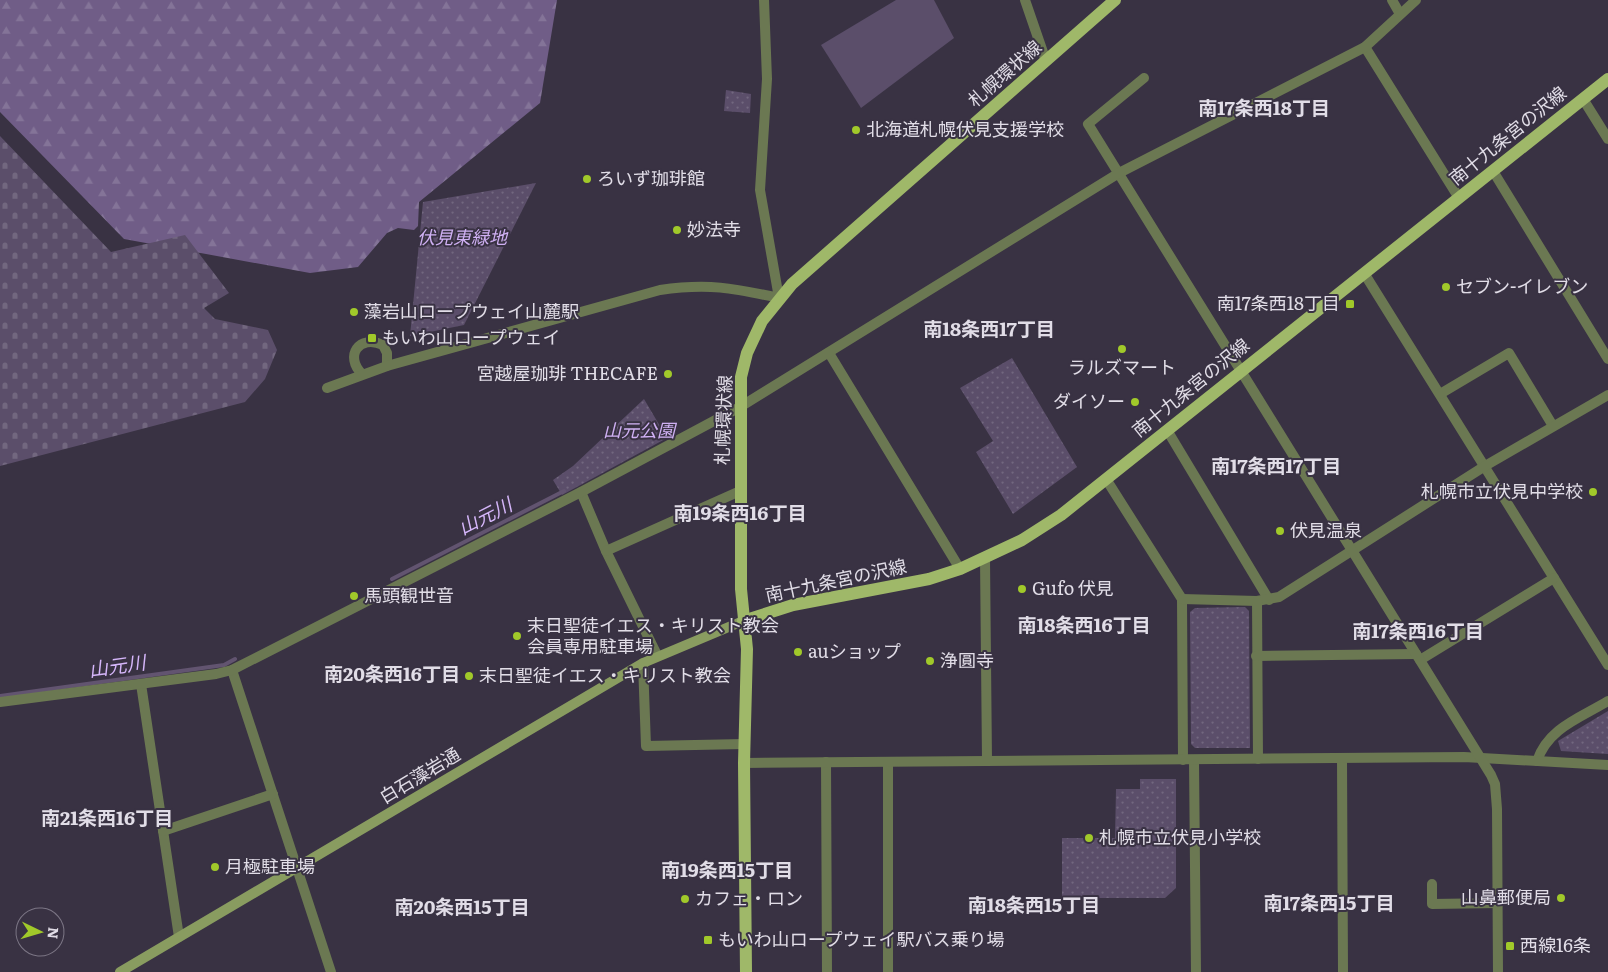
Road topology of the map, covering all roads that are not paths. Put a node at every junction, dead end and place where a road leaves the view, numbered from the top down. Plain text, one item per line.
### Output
1 (764, 0) edge
2 (1025, 0) edge
3 (1115, 0) edge
4 (1392, 0) edge
5 (1416, 0) edge
6 (1400, 14) junction
7 (1365, 47) junction
8 (1046, 61) junction
9 (1144, 78) dead end
10 (1608, 79) edge
11 (1583, 99) junction
12 (1608, 139) edge
13 (1493, 171) junction
14 (1119, 173) junction
15 (1459, 198) junction
16 (1364, 273) junction
17 (779, 298) junction
18 (829, 354) junction
19 (1608, 359) edge
20 (387, 366) junction
21 (1240, 371) junction
22 (362, 374) junction
23 (327, 388) dead end
24 (1440, 394) junction
25 (1608, 395) edge
26 (740, 407) junction
27 (1553, 426) junction
28 (1167, 430) junction
29 (1485, 466) junction
30 (1106, 478) junction
31 (740, 491) junction
32 (581, 492) junction
33 (606, 551) junction
34 (1351, 552) junction
35 (985, 559) junction
36 (960, 569) junction
37 (1554, 578) junction
38 (1182, 599) junction
39 (1269, 600) junction
40 (1257, 601) junction
41 (743, 621) junction
42 (657, 655) junction
43 (1256, 656) junction
44 (1418, 657) junction
45 (643, 663) junction
46 (1608, 665) edge
47 (232, 670) junction
48 (141, 684) junction
49 (1608, 701) edge
50 (0, 702) edge
51 (744, 744) junction
52 (1342, 758) junction
53 (1479, 758) junction
54 (1258, 759) junction
55 (1189, 760) junction
56 (987, 761) junction
57 (1537, 761) junction
58 (826, 762) junction
59 (888, 762) junction
60 (744, 763) junction
61 (1608, 765) edge
62 (273, 794) junction
63 (163, 831) junction
64 (296, 868) junction
65 (1432, 884) dead end
66 (1498, 903) junction
67 (179, 937) junction
68 (120, 972) edge
69 (331, 972) edge
70 (746, 972) edge
71 (827, 972) edge
72 (888, 972) edge
73 (1196, 972) edge
74 (1343, 972) edge
75 (1498, 972) edge

1 - 17 street
2 - 8 street
3 - 8 main road, 札幌環状線
4 - 6 street
5 - 6 street
6 - 7 street
7 - 14 street
7 - 15 street
8 - 17 main road, 札幌環状線
9 - 14 street
10 - 11 main road, 南十九条宮の沢線
11 - 12 street
11 - 13 main road, 南十九条宮の沢線
13 - 15 main road, 南十九条宮の沢線
13 - 19 street
14 - 18 street
14 - 21 street
15 - 16 main road, 南十九条宮の沢線
16 - 21 main road, 南十九条宮の沢線
16 - 24 street
17 - 20 street
17 - 26 main road, 札幌環状線
18 - 26 street
18 - 36 street
20 - 22 street
20 - 22 street
21 - 28 main road, 南十九条宮の沢線
21 - 34 street
22 - 23 street
24 - 27 street
24 - 29 street
25 - 27 street
26 - 31 main road, 札幌環状線
26 - 32 street
27 - 29 street
28 - 30 main road, 南十九条宮の沢線
28 - 39 street
29 - 34 street
29 - 37 street
30 - 35 main road, 南十九条宮の沢線
30 - 38 street
31 - 33 street
31 - 41 main road, 札幌環状線
32 - 33 street
32 - 47 street
33 - 42 street
34 - 39 street
34 - 44 street
35 - 36 main road, 南十九条宮の沢線
35 - 56 street
36 - 41 main road, 南十九条宮の沢線
37 - 44 street
37 - 46 street
38 - 40 street
38 - 55 street
39 - 40 street
40 - 43 street
41 - 42 main road, 白石藻岩通
41 - 51 main road, 札幌環状線
42 - 45 main road, 白石藻岩通
43 - 44 street
43 - 54 street
44 - 53 street
45 - 51 street
45 - 64 main road, 白石藻岩通
47 - 48 street
47 - 62 street
48 - 50 street
48 - 63 street
49 - 57 street
51 - 60 main road, 札幌環状線
52 - 53 street
52 - 54 street
52 - 74 street
53 - 57 street
53 - 66 street
54 - 55 street
55 - 56 street
55 - 73 street
56 - 59 street
57 - 61 street
58 - 59 street
58 - 60 street
58 - 71 street
59 - 72 street
60 - 70 main road, 札幌環状線
62 - 63 street
62 - 64 street
63 - 67 street
64 - 67 main road, 白石藻岩通
64 - 69 street
65 - 66 street
66 - 75 street
67 - 68 main road, 白石藻岩通

